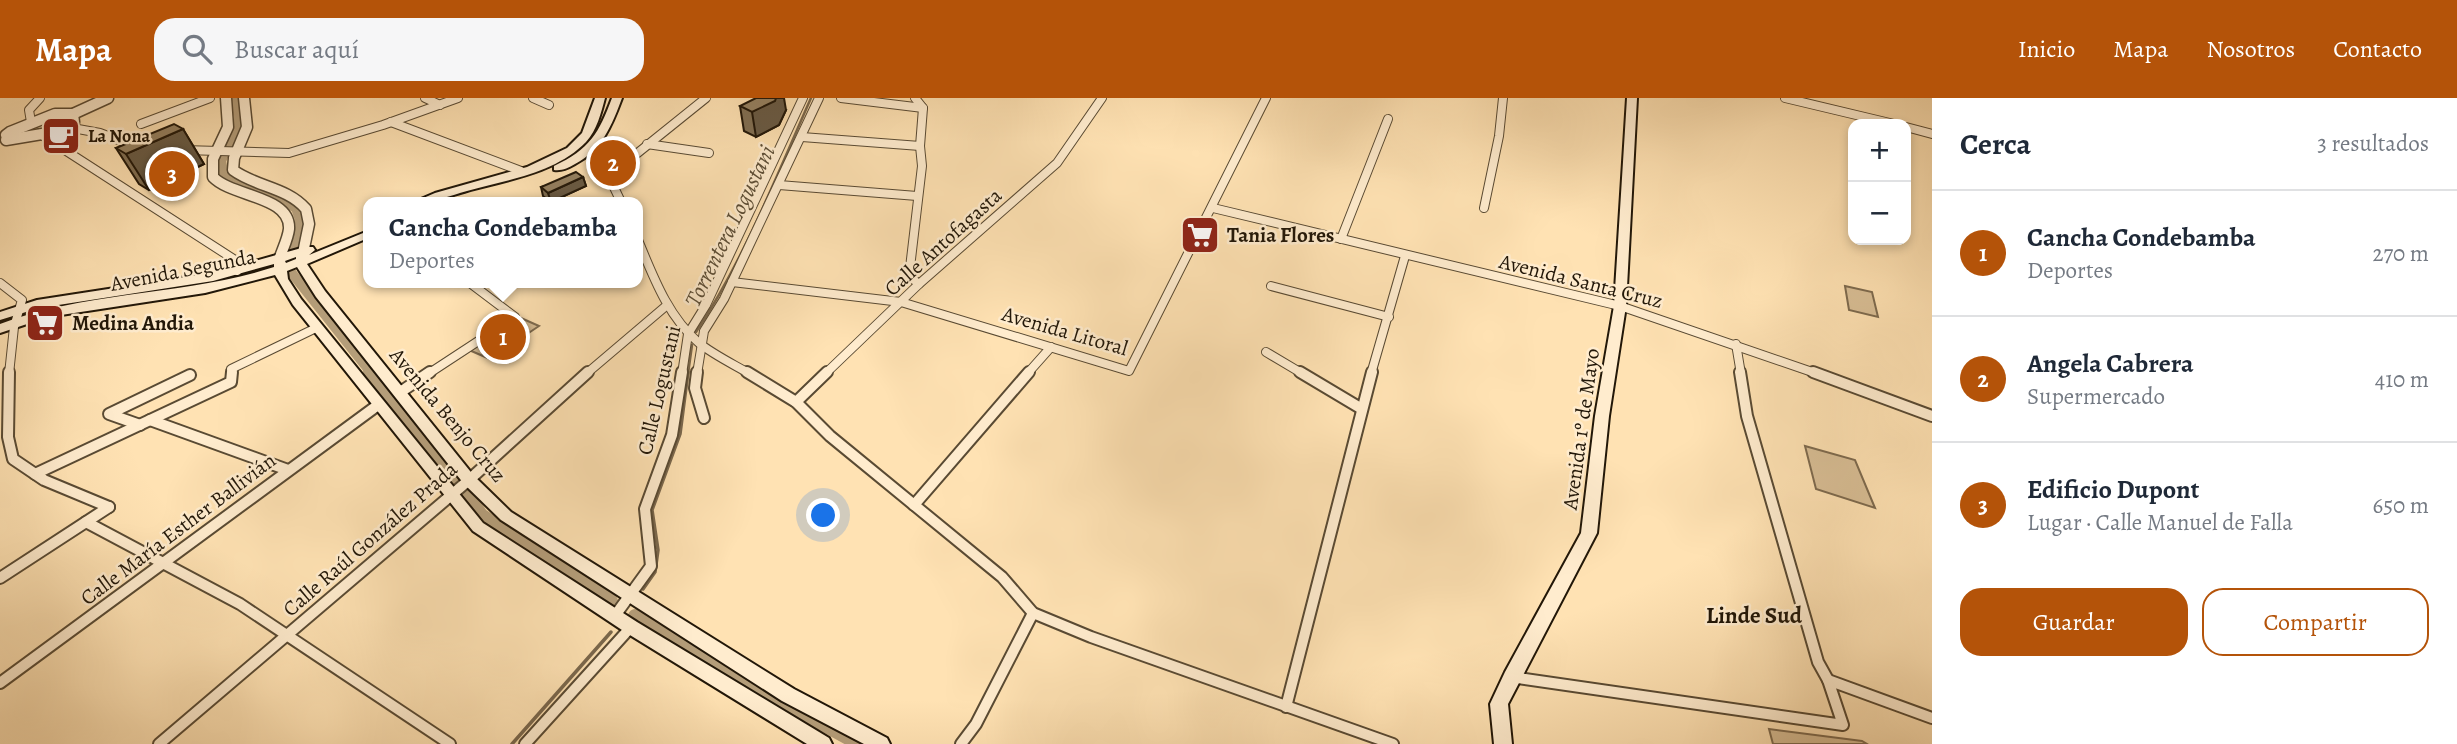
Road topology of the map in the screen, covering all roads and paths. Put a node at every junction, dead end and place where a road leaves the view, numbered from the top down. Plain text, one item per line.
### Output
1 (40, 98) edge
2 (108, 98) edge
3 (210, 98) edge
4 (226, 98) edge
5 (425, 98) edge
6 (458, 98) edge
7 (533, 98) edge
8 (600, 98) edge
9 (617, 98) edge
10 (706, 98) edge
11 (803, 98) edge
12 (819, 98) edge
13 (841, 98) edge
14 (915, 98) edge
15 (1102, 98) edge
16 (1266, 98) edge
17 (1503, 98) edge
18 (1632, 98) edge
19 (1786, 98) edge
20 (246, 99) edge
21 (440, 105) junction
22 (549, 106) dead end
23 (923, 108) junction
24 (73, 114) junction
25 (1388, 119) dead end
26 (1873, 119) edge
27 (31, 122) junction
28 (391, 122) junction
29 (141, 124) dead end
30 (67, 127) junction
31 (1911, 128) edge
32 (40, 134) junction
33 (1932, 134) edge
34 (4, 137) edge
35 (802, 137) junction
36 (647, 145) junction
37 (920, 146) junction
38 (143, 149) edge
39 (180, 150) edge
40 (226, 152) junction
41 (588, 152) junction
42 (709, 153) dead end
43 (521, 171) junction
44 (609, 176) junction
45 (779, 185) junction
46 (916, 196) junction
47 (436, 197) edge
48 (460, 197) edge
49 (619, 197) edge
50 (1213, 208) junction
51 (1484, 208) dead end
52 (363, 227) edge
53 (363, 236) edge
54 (1341, 240) junction
55 (643, 252) edge
56 (1405, 256) junction
57 (302, 258) junction
58 (280, 265) junction
59 (237, 271) junction
60 (732, 282) junction
61 (0, 283) edge
62 (919, 284) junction
63 (1271, 286) dead end
64 (477, 288) edge
65 (901, 302) junction
66 (666, 306) junction
67 (1620, 306) junction
68 (21, 308) junction
69 (0, 316) edge
70 (1389, 317) junction
71 (14, 323) junction
72 (316, 328) junction
73 (0, 330) edge
74 (688, 334) junction
75 (700, 344) junction
76 (1736, 344) junction
77 (1051, 347) junction
78 (1266, 352) dead end
79 (10, 369) junction
80 (0, 374) edge
81 (190, 375) dead end
82 (400, 393) junction
83 (796, 402) junction
84 (378, 405) junction
85 (1362, 409) junction
86 (1932, 416) edge
87 (704, 418) dead end
88 (4, 419) edge
89 (145, 422) junction
90 (288, 470) junction
91 (35, 474) junction
92 (469, 480) junction
93 (452, 495) junction
94 (914, 505) junction
95 (86, 522) junction
96 (166, 563) junction
97 (5, 568) edge
98 (0, 578) edge
99 (630, 597) junction
100 (1033, 613) junction
101 (614, 617) junction
102 (631, 627) junction
103 (289, 634) junction
104 (1511, 677) junction
105 (1828, 680) junction
106 (0, 683) edge
107 (1286, 706) junction
108 (1932, 718) edge
109 (159, 744) edge
110 (450, 744) edge
111 (525, 744) edge
112 (822, 744) edge
113 (881, 744) edge
114 (961, 744) edge
115 (1393, 744) edge
116 (1503, 744) edge

1 - 27 street
2 - 24 street
3 - 29 street
4 - 40 street
5 - 21 street
6 - 21 street
7 - 22 street
8 - 43 main road
9 - 41 main road
10 - 36 street
11 - 74 street, Calle Logustani
12 - 35 street, Calle Logustani
13 - 23 street
14 - 23 street
15 - 62 street, Calle Antofagasta
16 - 50 street, Avenida Litoral
17 - 51 street
18 - 67 main road, Avenida 1º de Mayo
19 - 26 street
20 - 40 street
21 - 28 street
23 - 37 street
24 - 27 street
24 - 30 street
25 - 54 street
27 - 34 street
28 - 40 street
28 - 43 street
30 - 32 street
30 - 38 street
31 - 33 street
32 - 34 street
32 - 59 street
35 - 37 street
35 - 45 street, Calle Logustani
36 - 42 street
36 - 44 street
37 - 46 street
39 - 40 street
40 - 57 street
40 - 58 street
41 - 44 street
41 - 48 main road
43 - 47 main road
44 - 49 street
45 - 46 street
45 - 60 street, Calle Logustani
46 - 62 street
50 - 54 street, Avenida Santa Cruz
50 - 77 street, Avenida Litoral
52 - 57 main road, Avenida Segunda
53 - 57 main road, Avenida Segunda
54 - 56 street, Avenida Santa Cruz
55 - 66 street
56 - 67 street, Avenida Santa Cruz
56 - 70 street
57 - 58 main road, Avenida Segunda
57 - 82 main road, Avenida Benjo Cruz
58 - 59 main road, Avenida Segunda
58 - 71 main road, Avenida Segunda
58 - 72 main road
59 - 68 main road, Avenida Segunda
60 - 65 street, Avenida Litoral
60 - 75 street, Calle Logustani
61 - 68 street
62 - 65 street, Calle Antofagasta
63 - 70 street
64 - 82 street
65 - 77 street, Avenida Litoral
65 - 83 street, Calle Antofagasta
66 - 74 street
66 - 92 street, Calle Raúl González Prada
67 - 76 street, Avenida Santa Cruz
67 - 104 main road, Avenida 1º de Mayo
68 - 69 main road, Avenida Segunda
68 - 71 street
70 - 85 street
71 - 73 main road, Avenida Segunda
71 - 79 street
72 - 84 main road
72 - 89 street
74 - 75 street
74 - 99 street, Calle Logustani
75 - 83 street
75 - 87 street, Calle Logustani
76 - 86 street, Avenida Santa Cruz
76 - 105 street
77 - 94 street
78 - 85 street
79 - 80 street
79 - 88 street
81 - 89 street
82 - 92 main road, Avenida Benjo Cruz
83 - 94 street
84 - 90 street, Calle María Esther Ballivián
84 - 93 main road
85 - 107 street
88 - 91 street
89 - 90 street
89 - 91 street
90 - 96 street, Calle María Esther Ballivián
91 - 95 street
92 - 93 street, Calle Raúl González Prada
92 - 99 main road, Avenida Benjo Cruz
93 - 101 main road
93 - 103 street, Calle Raúl González Prada
94 - 100 street
95 - 96 street
95 - 97 street
96 - 103 street
96 - 106 street, Calle María Esther Ballivián
97 - 98 street
99 - 101 street, Calle Logustani
99 - 113 main road, Avenida Benjo Cruz
100 - 107 street
100 - 114 street
101 - 102 main road
102 - 111 street
102 - 112 main road
103 - 109 street, Calle Raúl González Prada
103 - 110 street
104 - 105 street
104 - 116 main road, Avenida 1º de Mayo
105 - 108 street
107 - 115 street

